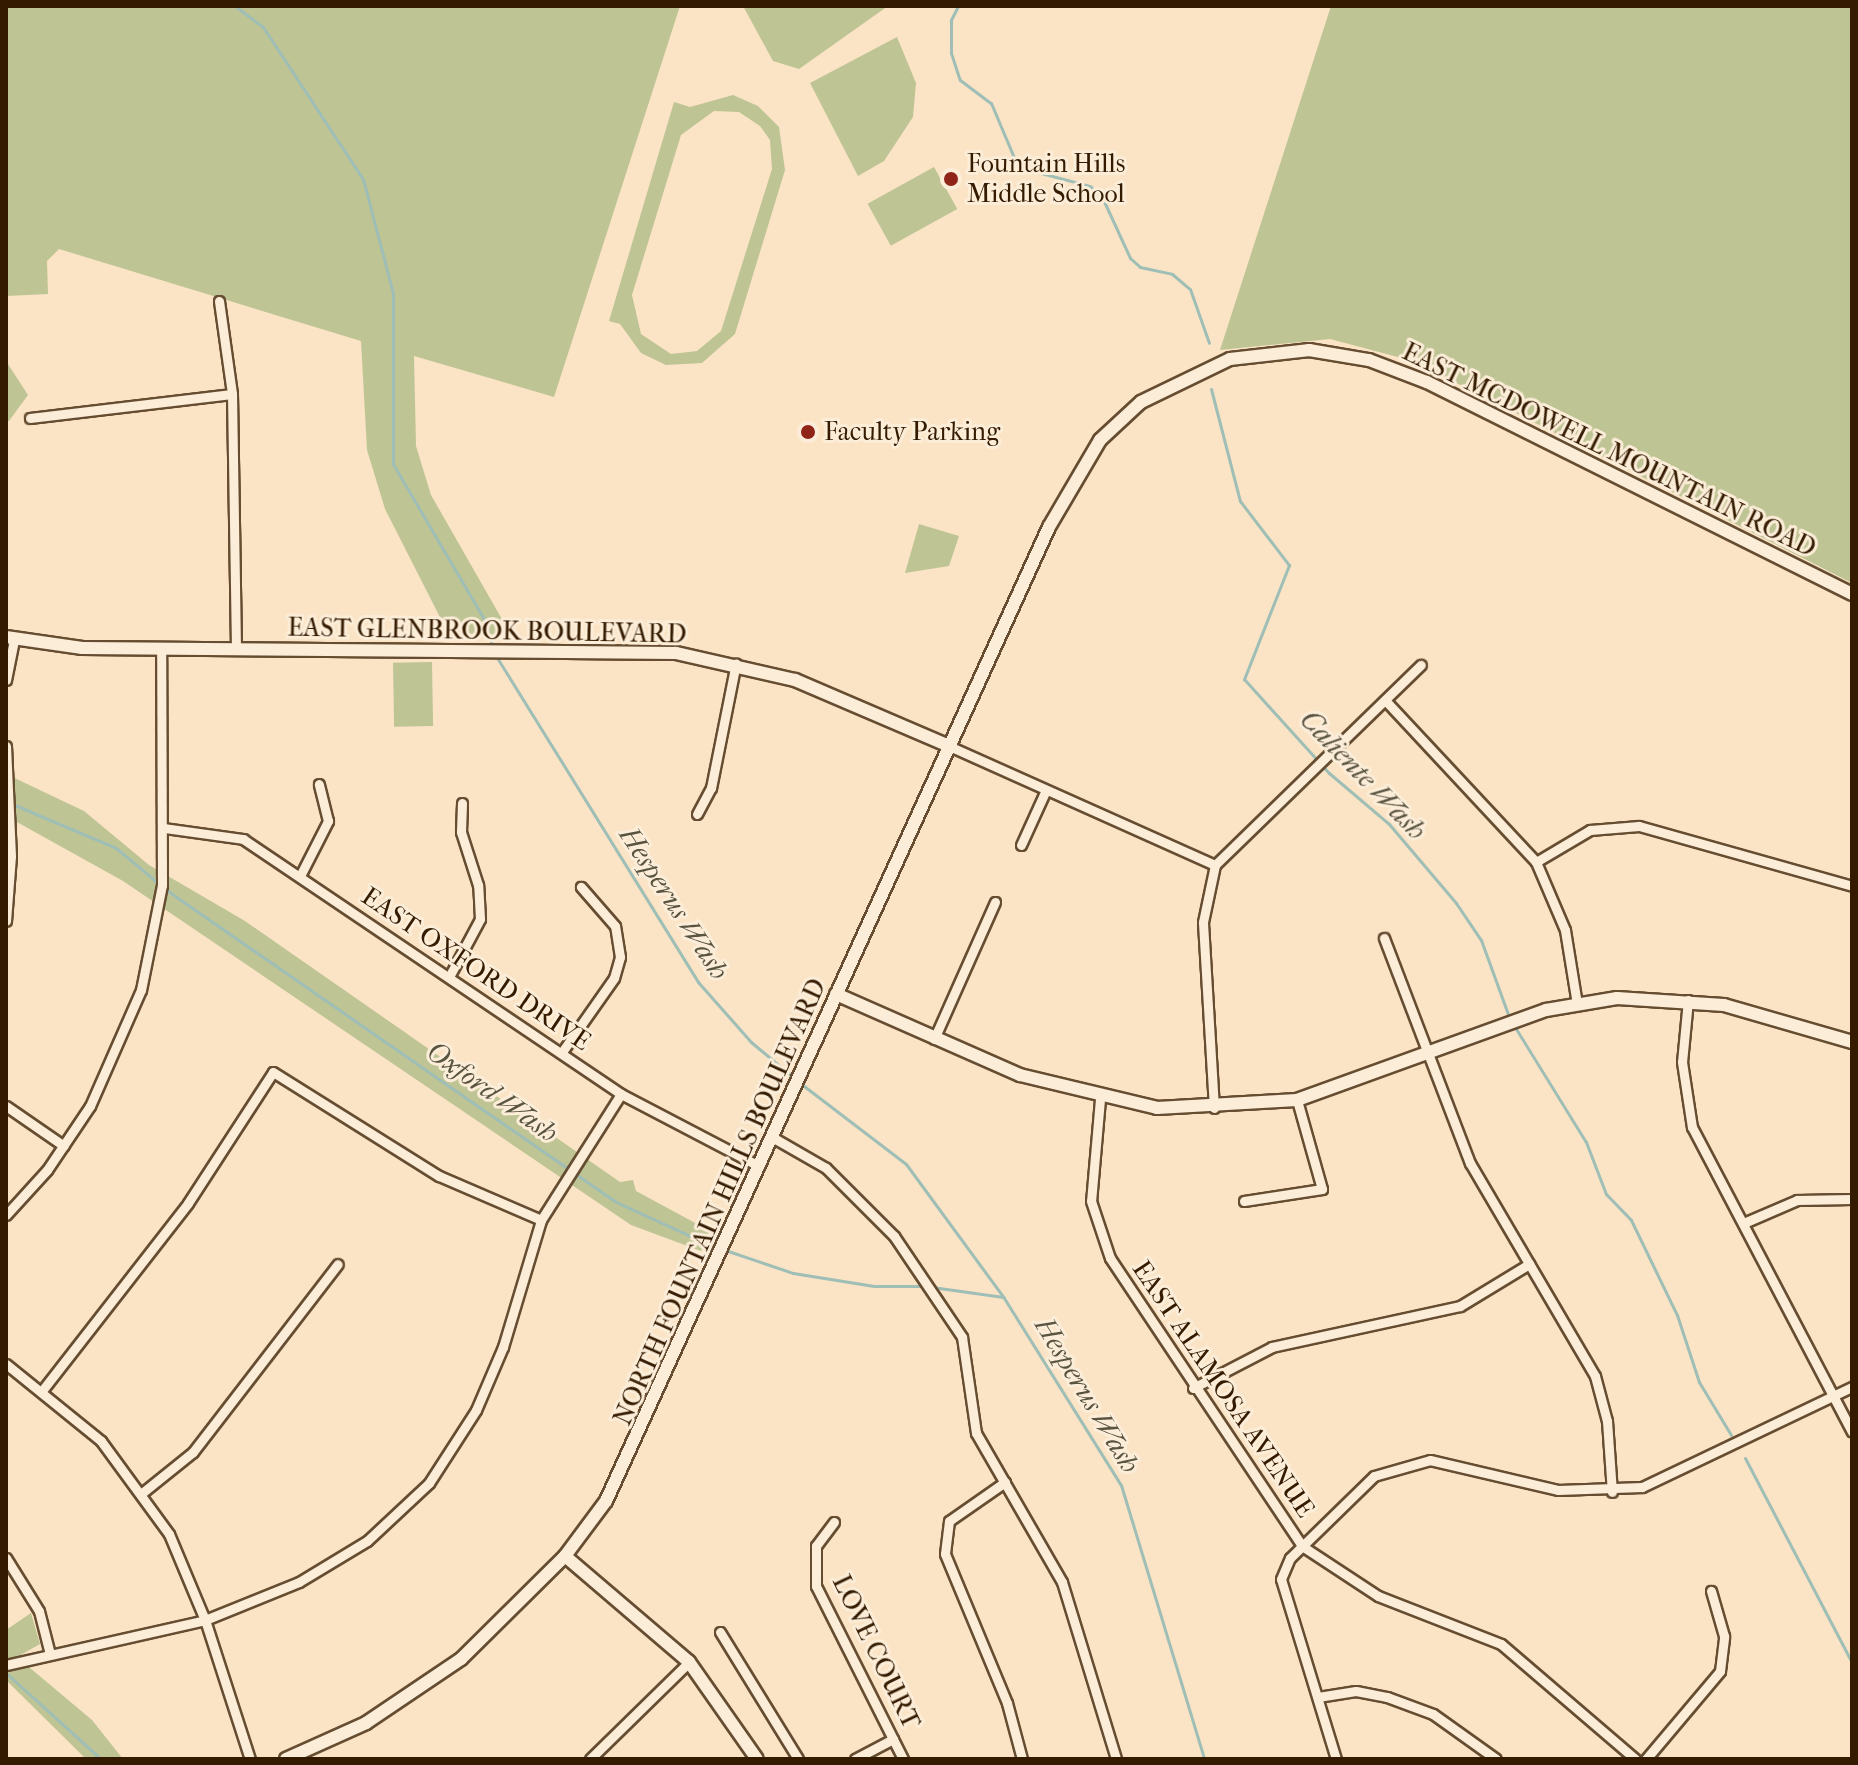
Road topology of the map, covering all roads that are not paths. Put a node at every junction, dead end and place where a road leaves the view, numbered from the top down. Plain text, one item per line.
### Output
1 (219, 301) dead end
2 (232, 394) junction
3 (30, 418) dead end
4 (1043, 539) joint
5 (1852, 594) edge
6 (10, 638) edge
7 (161, 648) junction
8 (236, 648) junction
9 (736, 663) junction
10 (1421, 665) dead end
11 (6, 680) edge
12 (1385, 700) junction
13 (6, 746) edge
14 (949, 746) junction
15 (319, 784) dead end
16 (1046, 790) junction
17 (462, 803) dead end
18 (697, 814) dead end
19 (164, 828) junction
20 (1021, 845) dead end
21 (9, 856) edge
22 (1536, 862) junction
23 (1215, 865) junction
24 (300, 876) junction
25 (1852, 886) edge
26 (581, 887) dead end
27 (995, 902) dead end
28 (6, 921) edge
29 (1384, 938) dead end
30 (449, 977) junction
31 (836, 994) junction
32 (1688, 1000) junction
33 (1577, 1004) junction
34 (934, 1039) junction
35 (1852, 1042) edge
36 (562, 1052) junction
37 (1426, 1055) junction
38 (621, 1094) junction
39 (1100, 1099) junction
40 (1297, 1100) junction
41 (6, 1106) edge
42 (1214, 1108) junction
43 (772, 1137) junction
44 (64, 1146) junction
45 (759, 1166) junction
46 (1852, 1199) edge
47 (1244, 1201) dead end
48 (6, 1215) edge
49 (541, 1220) junction
50 (1746, 1222) junction
51 (338, 1264) dead end
52 (1529, 1264) junction
53 (6, 1364) edge
54 (1852, 1387) edge
55 (1193, 1388) junction
56 (41, 1392) junction
57 (1834, 1396) junction
58 (1852, 1432) edge
59 (1005, 1482) junction
60 (1612, 1492) junction
61 (142, 1493) junction
62 (834, 1522) dead end
63 (1302, 1546) junction
64 (565, 1556) junction
65 (6, 1558) edge
66 (1711, 1591) dead end
67 (205, 1620) junction
68 (720, 1632) dead end
69 (50, 1654) junction
70 (689, 1662) junction
71 (6, 1665) edge
72 (1318, 1697) junction
73 (893, 1739) junction
74 (250, 1759) edge
75 (286, 1759) edge
76 (590, 1759) edge
77 (757, 1759) edge
78 (798, 1759) edge
79 (855, 1759) edge
80 (903, 1759) edge
81 (1022, 1759) edge
82 (1116, 1759) edge
83 (1336, 1759) edge
84 (1496, 1759) edge
85 (1635, 1759) edge
86 (1646, 1759) edge

1 - 2 street
2 - 3 street
2 - 8 street
4 - 5 street, EAST MCDOWELL MOUNTAIN ROAD
4 - 14 street, NORTH FOUNTAIN HILLS BOULEVARD
6 - 7 street, EAST GLENBROOK BOULEVARD
6 - 11 street
7 - 8 street, EAST GLENBROOK BOULEVARD
7 - 19 street
8 - 9 street, EAST GLENBROOK BOULEVARD
9 - 14 street, EAST GLENBROOK BOULEVARD
9 - 18 street
10 - 12 street
12 - 22 street
12 - 23 street
13 - 21 street
14 - 16 street, EAST GLENBROOK BOULEVARD
14 - 31 street, NORTH FOUNTAIN HILLS BOULEVARD
15 - 24 street
16 - 20 street
16 - 23 street, EAST GLENBROOK BOULEVARD
17 - 30 street
19 - 24 street, EAST OXFORD DRIVE
19 - 44 street
21 - 28 street
22 - 25 street
22 - 33 street
23 - 42 street
24 - 30 street, EAST OXFORD DRIVE
26 - 36 street
27 - 34 street
29 - 37 street
30 - 36 street, EAST OXFORD DRIVE
31 - 34 street
31 - 43 street, NORTH FOUNTAIN HILLS BOULEVARD
32 - 33 street
32 - 35 street
32 - 50 street
33 - 37 street
34 - 39 street
36 - 38 street, EAST OXFORD DRIVE
37 - 40 street
37 - 52 street
38 - 45 street, EAST OXFORD DRIVE
38 - 49 street
39 - 42 street
39 - 55 street, EAST ALAMOSA AVENUE
40 - 42 street
40 - 47 street
41 - 44 street
43 - 45 street, NORTH FOUNTAIN HILLS BOULEVARD
43 - 59 street
44 - 48 street
45 - 64 street, NORTH FOUNTAIN HILLS BOULEVARD
46 - 50 street
49 - 56 street
49 - 67 street
50 - 57 street
51 - 61 street
52 - 55 street
52 - 60 street
53 - 56 street
54 - 57 street
55 - 63 street, EAST ALAMOSA AVENUE
56 - 61 street
57 - 58 street
57 - 60 street
59 - 81 street
59 - 82 street
60 - 63 street
61 - 67 street
62 - 73 street, LOVE COURT
63 - 72 street
63 - 85 street, EAST ALAMOSA AVENUE
64 - 70 street
64 - 75 street, NORTH FOUNTAIN HILLS BOULEVARD
65 - 69 street
66 - 86 street
67 - 69 street
67 - 74 street
68 - 78 street
69 - 71 street
70 - 76 street
70 - 77 street
72 - 83 street
72 - 84 street
73 - 79 street
73 - 80 street, LOVE COURT

